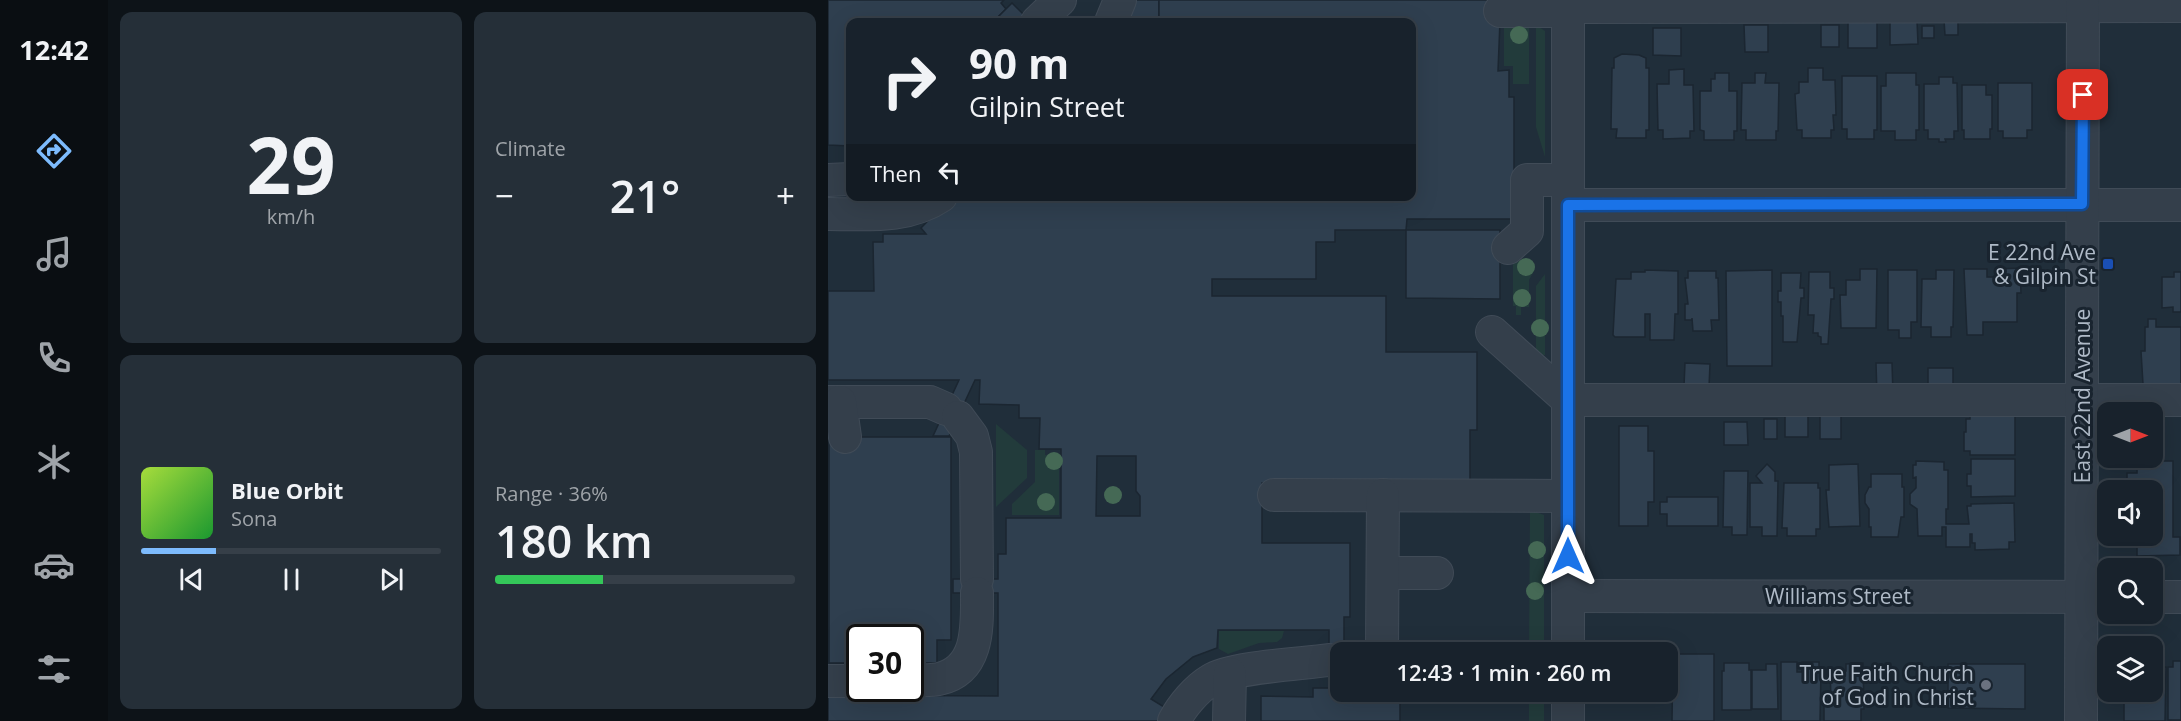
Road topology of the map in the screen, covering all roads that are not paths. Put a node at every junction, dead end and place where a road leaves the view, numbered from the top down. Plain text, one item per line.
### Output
1 (1120, 0) edge
2 (2083, 2) edge
3 (1568, 6) edge
4 (2181, 6) edge
5 (1500, 11) dead end
6 (1113, 18) edge
7 (846, 179) edge
8 (828, 180) edge
9 (1568, 193) junction
10 (932, 201) edge
11 (2082, 204) junction
12 (2181, 205) edge
13 (828, 214) edge
14 (1508, 248) dead end
15 (1492, 332) dead end
16 (1568, 400) junction
17 (2082, 400) junction
18 (2181, 400) edge
19 (840, 402) edge
20 (850, 437) dead end
21 (1274, 495) dead end
22 (1383, 495) junction
23 (1568, 496) junction
24 (1383, 573) junction
25 (1437, 573) dead end
26 (1568, 596) junction
27 (2094, 597) edge
28 (2163, 597) edge
29 (2181, 597) edge
30 (1382, 642) edge
31 (1568, 642) edge
32 (1329, 660) dead end
33 (1230, 674) junction
34 (924, 680) edge
35 (828, 681) edge
36 (846, 681) edge
37 (1568, 702) edge
38 (1174, 721) edge
39 (1229, 721) edge
40 (1568, 721) edge
41 (2081, 721) edge

1 - 6 street
2 - 3 street
2 - 4 street
2 - 11 street, East 22nd Avenue
3 - 5 street
3 - 9 street
7 - 8 street
9 - 11 street
9 - 14 street
9 - 16 street
10 - 13 street
11 - 12 street
11 - 17 street, East 22nd Avenue
15 - 16 street
16 - 17 street
16 - 23 street
17 - 18 street
17 - 27 street, East 22nd Avenue
19 - 20 street
19 - 34 street
21 - 22 street
22 - 23 street
22 - 24 street
23 - 26 street
24 - 25 street
24 - 30 street
26 - 27 street, Williams Street
26 - 31 street
27 - 41 street, East 22nd Avenue
28 - 29 street
32 - 33 street
33 - 38 street
33 - 39 street
35 - 36 street
37 - 40 street

